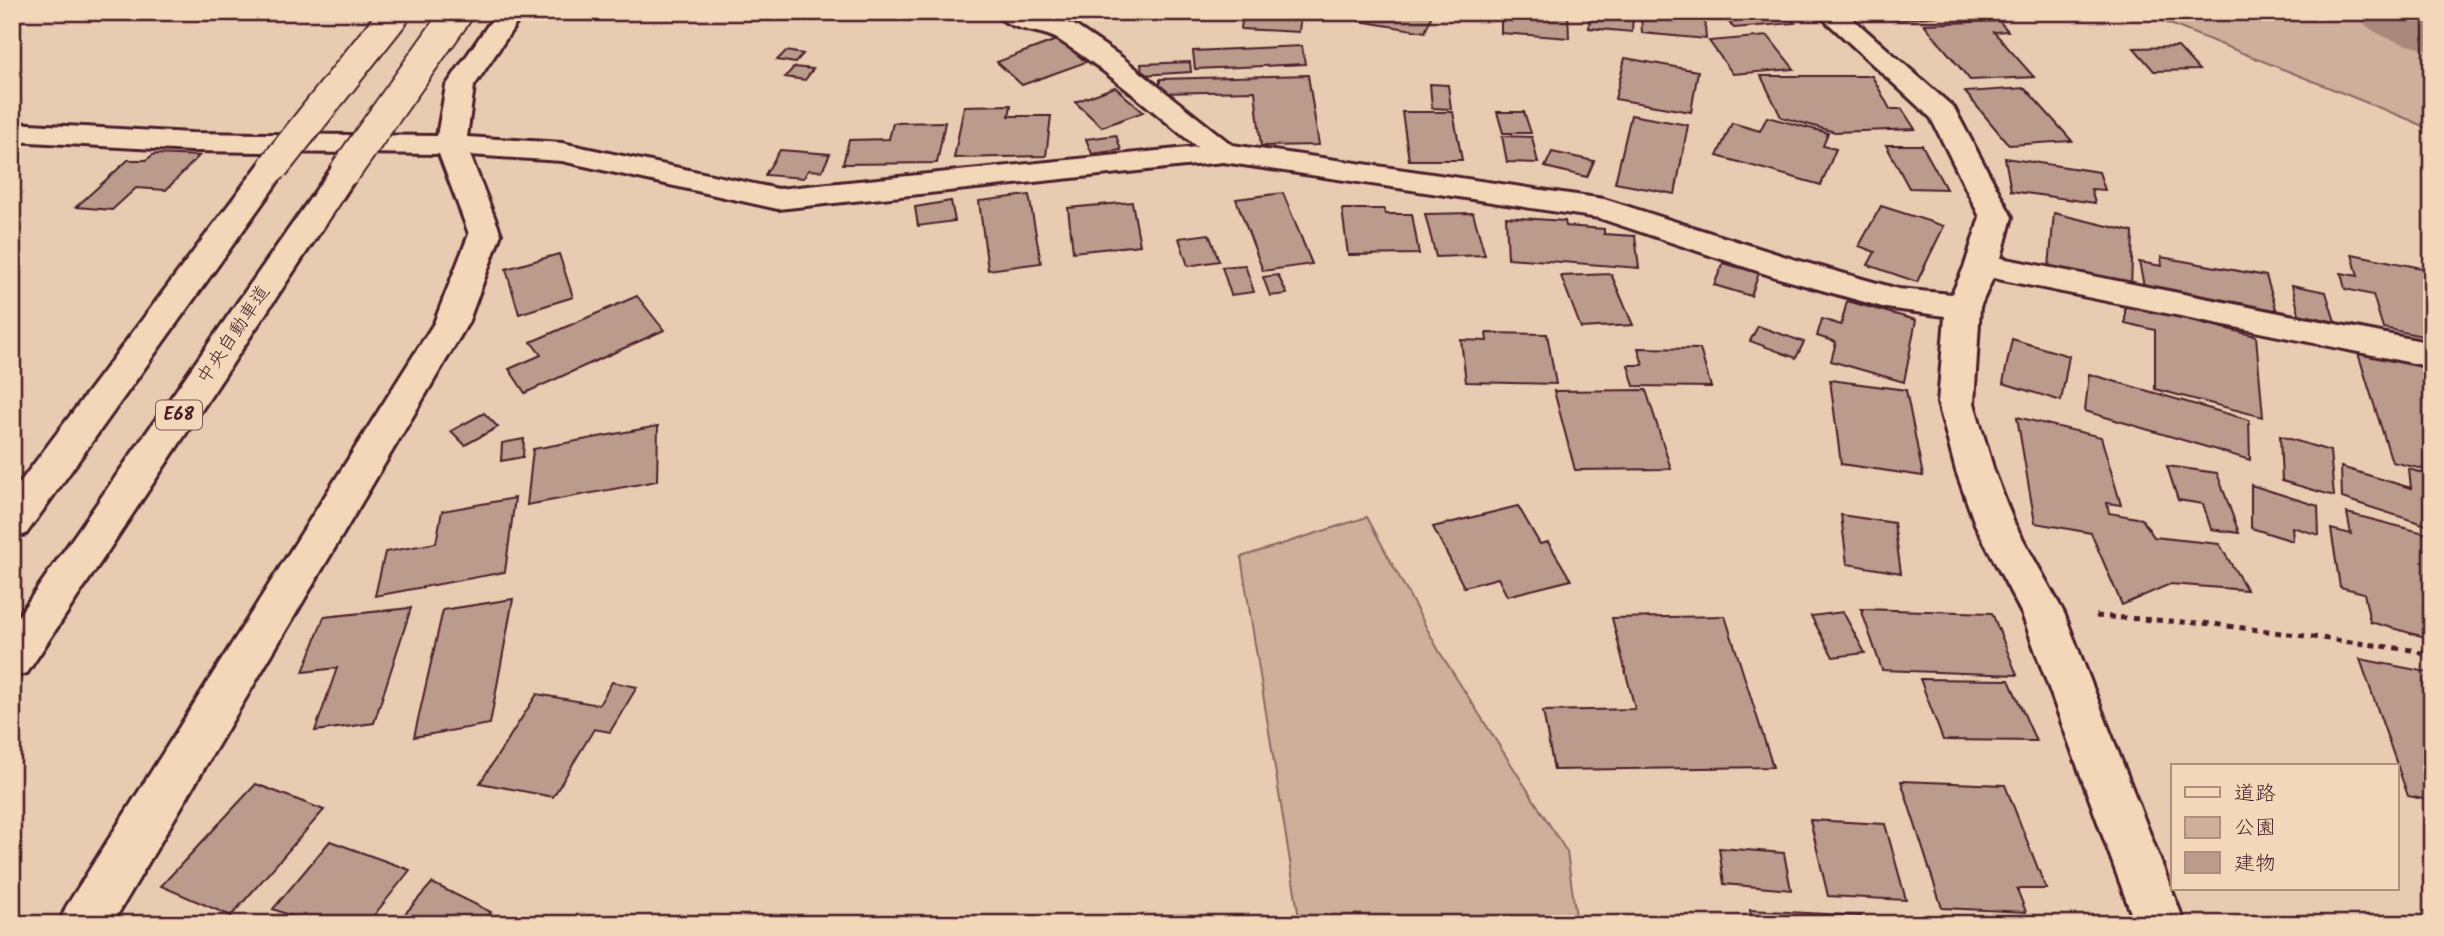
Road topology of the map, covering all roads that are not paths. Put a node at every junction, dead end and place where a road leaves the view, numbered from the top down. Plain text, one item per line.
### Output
1 (396, 12) edge
2 (458, 12) edge
3 (511, 12) edge
4 (1829, 12) edge
5 (1030, 16) edge
6 (12, 132) edge
7 (451, 145) junction
8 (1223, 153) junction
9 (1982, 265) junction
10 (1963, 307) junction
11 (2432, 355) edge
12 (12, 523) edge
13 (12, 660) edge
14 (84, 924) edge
15 (2160, 924) edge

1 - 12 main road, bridge
2 - 13 main road, 中央自動車道 / E68, bridge
3 - 7 main road
4 - 9 main road
5 - 8 main road
6 - 7 main road
7 - 8 main road
7 - 14 main road
8 - 10 main road
9 - 10 main road
9 - 11 main road
10 - 15 main road

